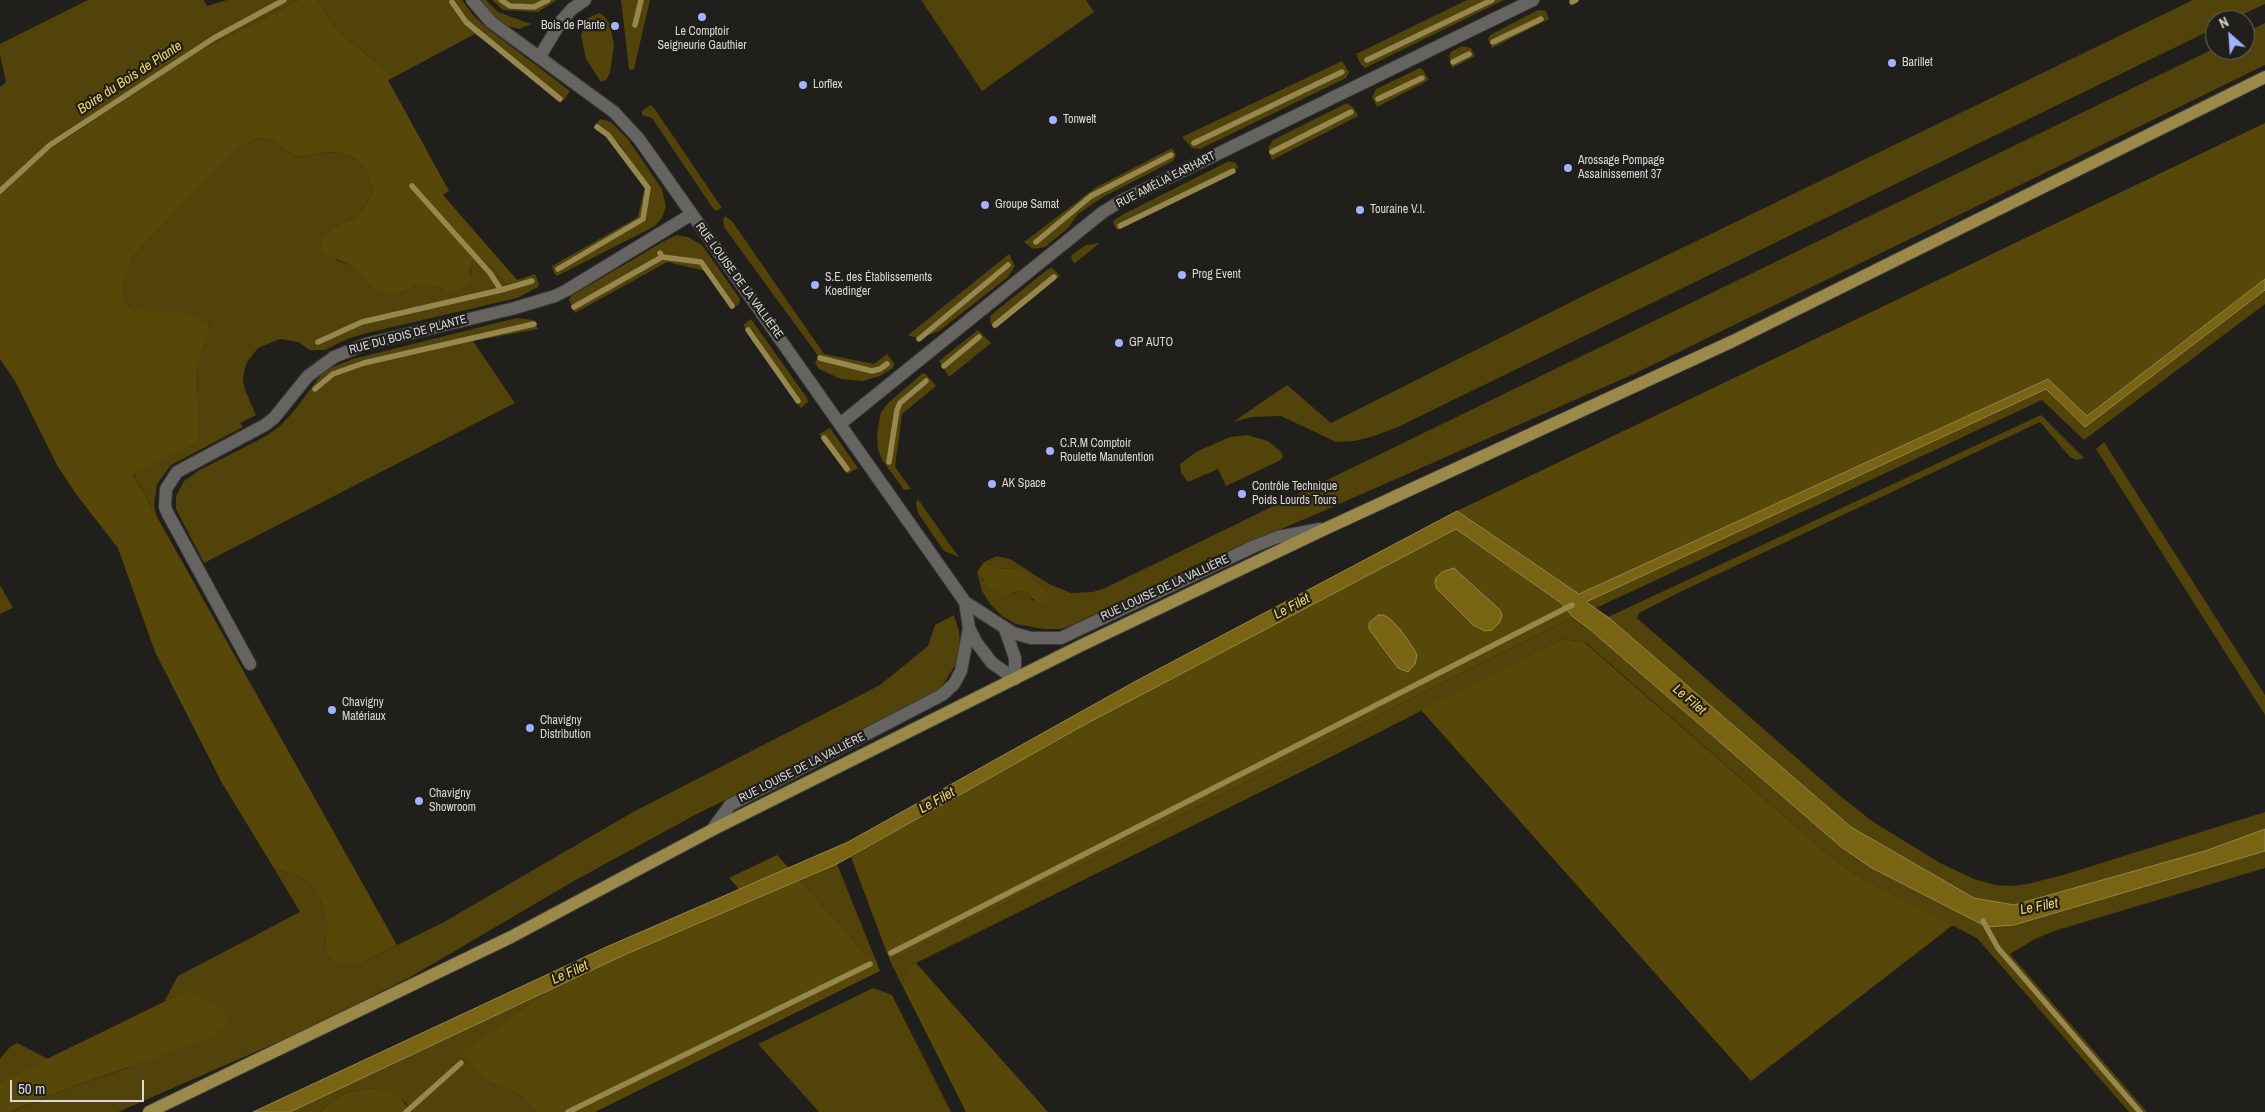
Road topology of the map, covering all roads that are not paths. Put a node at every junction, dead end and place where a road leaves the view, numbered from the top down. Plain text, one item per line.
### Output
1 (472, 0) edge
2 (585, 0) edge
3 (1533, 0) edge
4 (540, 56) junction
5 (2265, 78) edge
6 (692, 214) junction
7 (840, 424) junction
8 (1327, 528) junction
9 (965, 602) junction
10 (969, 628) junction
11 (1005, 630) junction
12 (250, 664) dead end
13 (1015, 679) junction
14 (712, 830) junction
15 (148, 1112) edge

1 - 4 street, RUE LOUISE DE LA VALLIÈRE
2 - 4 street
3 - 7 street, RUE AMÉLIA EARHART
4 - 6 street, RUE LOUISE DE LA VALLIÈRE
5 - 8 main road
6 - 7 street, RUE LOUISE DE LA VALLIÈRE
6 - 12 street, RUE DU BOIS DE PLANTE
7 - 9 street, RUE LOUISE DE LA VALLIÈRE
8 - 11 street, RUE LOUISE DE LA VALLIÈRE
8 - 13 main road
9 - 10 street, RUE LOUISE DE LA VALLIÈRE
9 - 11 street, RUE LOUISE DE LA VALLIÈRE
10 - 13 street, RUE LOUISE DE LA VALLIÈRE
10 - 14 street, RUE LOUISE DE LA VALLIÈRE
11 - 13 street
13 - 14 main road
14 - 15 main road

